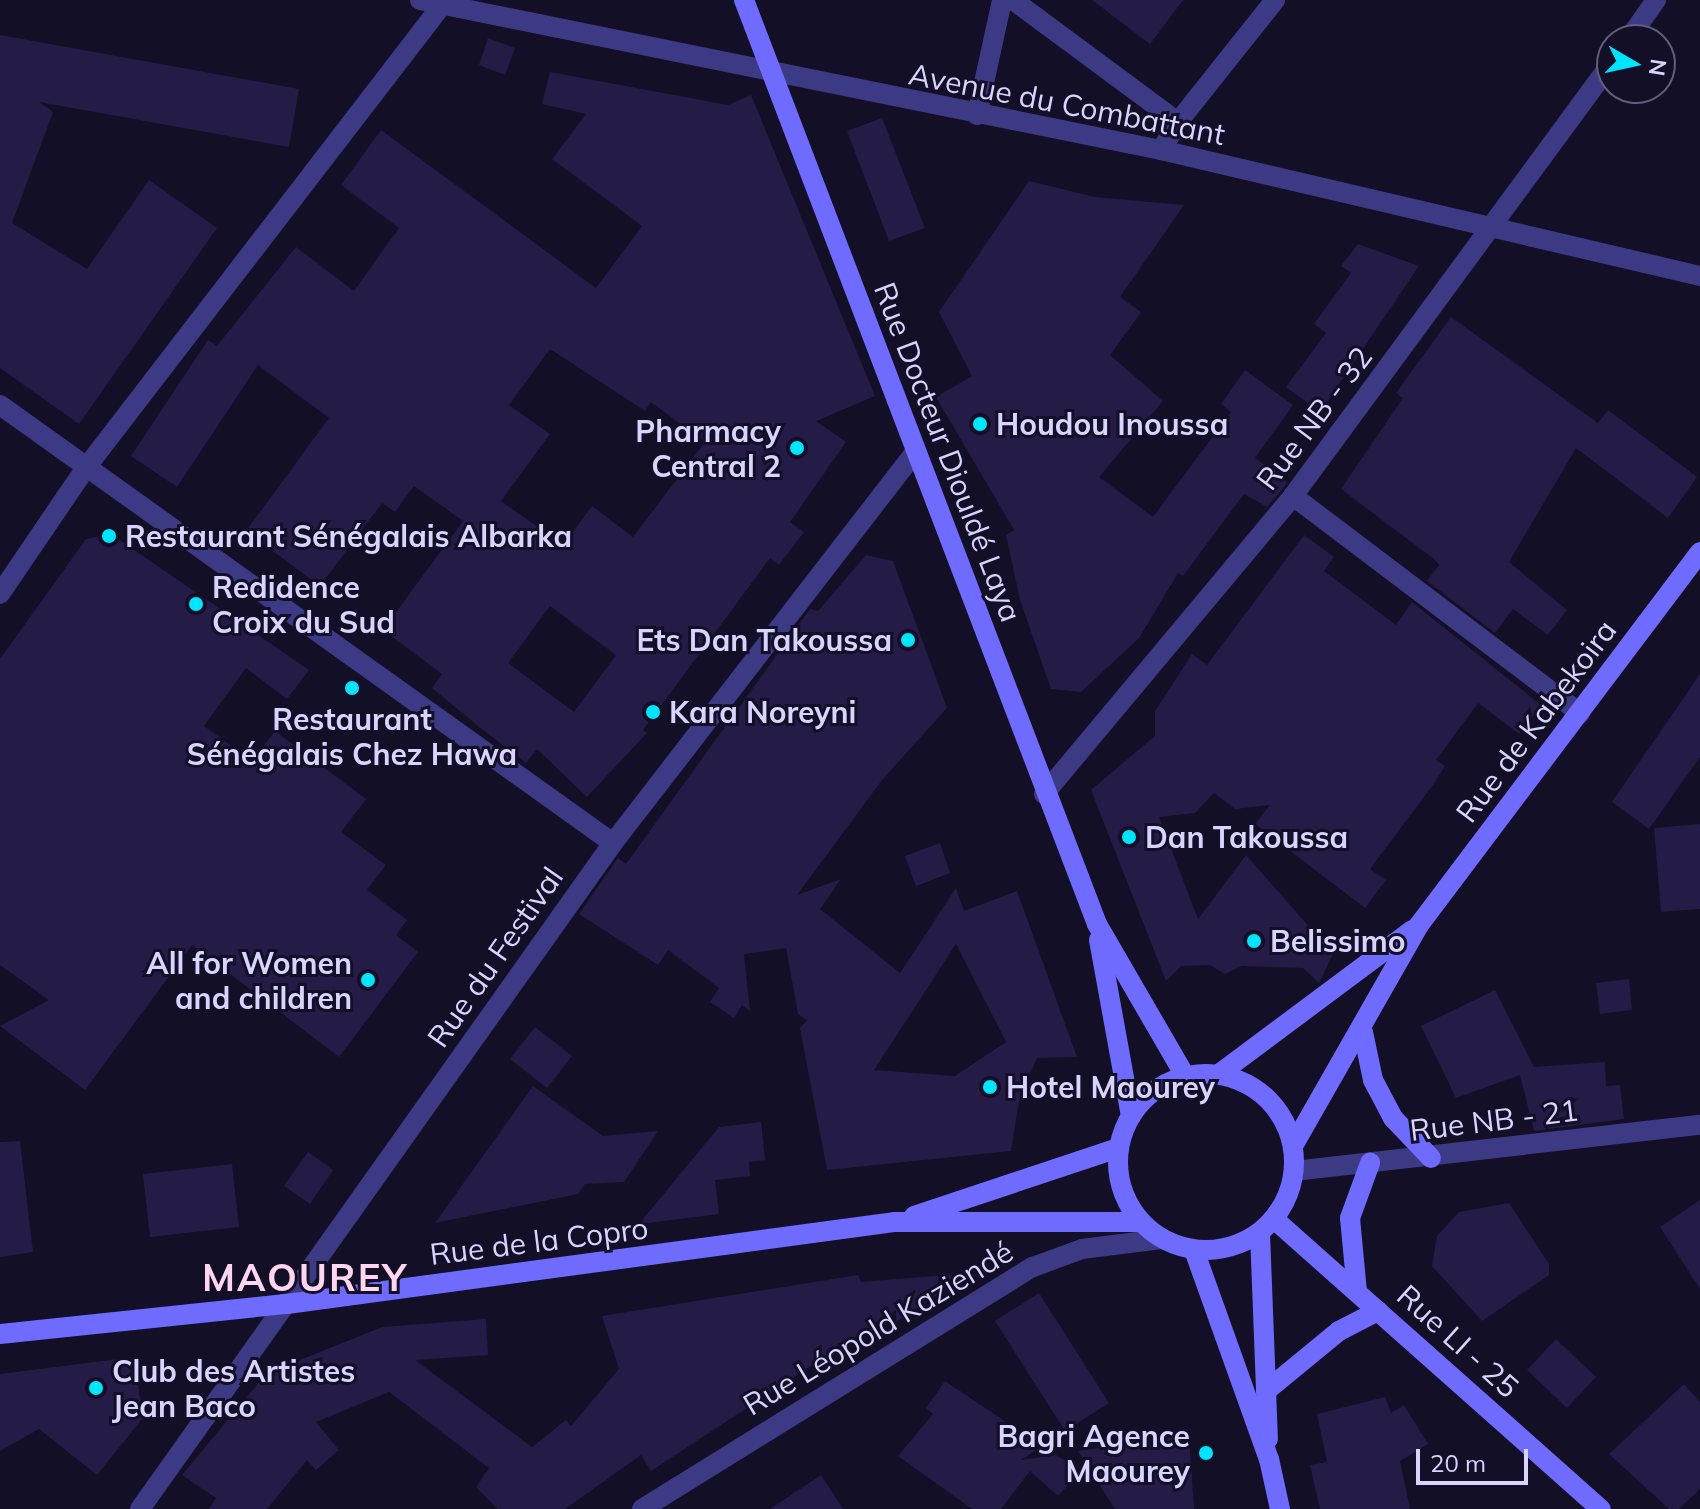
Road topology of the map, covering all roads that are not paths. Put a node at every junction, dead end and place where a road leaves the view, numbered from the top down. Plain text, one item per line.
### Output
1 (420, 0) edge
2 (744, 0) edge
3 (1002, 0) edge
4 (1013, 0) edge
5 (1275, 0) edge
6 (1656, 0) edge
7 (442, 5) junction
8 (1639, 24) edge
9 (773, 76) junction
10 (1596, 85) edge
11 (977, 115) junction
12 (1178, 122) junction
13 (1161, 150) junction
14 (1493, 231) junction
15 (1700, 276) edge
16 (0, 405) edge
17 (916, 451) junction
18 (85, 469) junction
19 (1293, 496) junction
20 (1700, 552) edge
21 (0, 594) edge
22 (1580, 713) junction
23 (1044, 794) junction
24 (613, 843) junction
25 (1097, 924) junction
26 (1419, 925) junction
27 (1363, 1032) junction
28 (1219, 1074) junction
29 (1185, 1076) junction
30 (1131, 1116) junction
31 (1700, 1125) edge
32 (1293, 1146) junction
33 (1119, 1148) junction
34 (1431, 1158) junction
35 (1370, 1163) junction
36 (1294, 1171) junction
37 (895, 1222) junction
38 (1141, 1222) junction
39 (1267, 1226) junction
40 (1161, 1239) junction
41 (1194, 1250) junction
42 (1357, 1292) junction
43 (287, 1304) junction
44 (1378, 1311) junction
45 (0, 1334) edge
46 (1266, 1391) junction
47 (1269, 1459) junction
48 (140, 1509) edge
49 (642, 1509) edge
50 (1280, 1509) edge
51 (1601, 1509) edge

1 - 7 street, Avenue du Combattant
2 - 9 street, Rue Docteur Diouldé Laya
3 - 11 street
4 - 12 street
5 - 12 street
6 - 8 street
7 - 9 street, Avenue du Combattant
7 - 18 street
9 - 11 street, Avenue du Combattant
9 - 17 street, Rue Docteur Diouldé Laya
10 - 14 street, Rue NB - 32
11 - 13 street, Avenue du Combattant
12 - 13 street
13 - 14 street, Avenue du Combattant
14 - 15 street, Avenue du Combattant
14 - 19 street, Rue NB - 32
16 - 18 street
17 - 23 street, Rue Docteur Diouldé Laya
17 - 24 street, Rue du Festival
18 - 21 street
18 - 24 street
19 - 22 street
19 - 23 street, Rue NB - 32
20 - 22 street, Rue de Kabekoira
22 - 26 street, Rue de Kabekoira
23 - 25 street, Rue Docteur Diouldé Laya
24 - 43 street, Rue du Festival
25 - 29 street, Rue Docteur Diouldé Laya
25 - 30 street, Rue Docteur Diouldé Laya
26 - 27 street, Rue de Kabekoira
26 - 28 street, Rue de Kabekoira
27 - 32 street, Rue de Kabekoira
27 - 34 street
28 - 29 street
28 - 32 street
29 - 30 street
30 - 33 street
31 - 34 street, Rue NB - 21
32 - 36 street
33 - 37 street, Rue de la Copro
33 - 38 street
34 - 35 street, Rue NB - 21
35 - 36 street, Rue NB - 21
35 - 42 street
36 - 39 street
37 - 38 street, Rue de la Copro
37 - 43 street, Rue de la Copro
38 - 40 street
39 - 41 street
39 - 42 street, Rue LI - 25
39 - 46 street
40 - 41 street
40 - 49 street, Rue Léopold Kaziendé
41 - 47 street
42 - 44 street, Rue LI - 25
43 - 45 street, Rue de la Copro
43 - 48 street, Rue du Festival
44 - 46 street
44 - 51 street, Rue LI - 25
46 - 47 street
47 - 50 street

